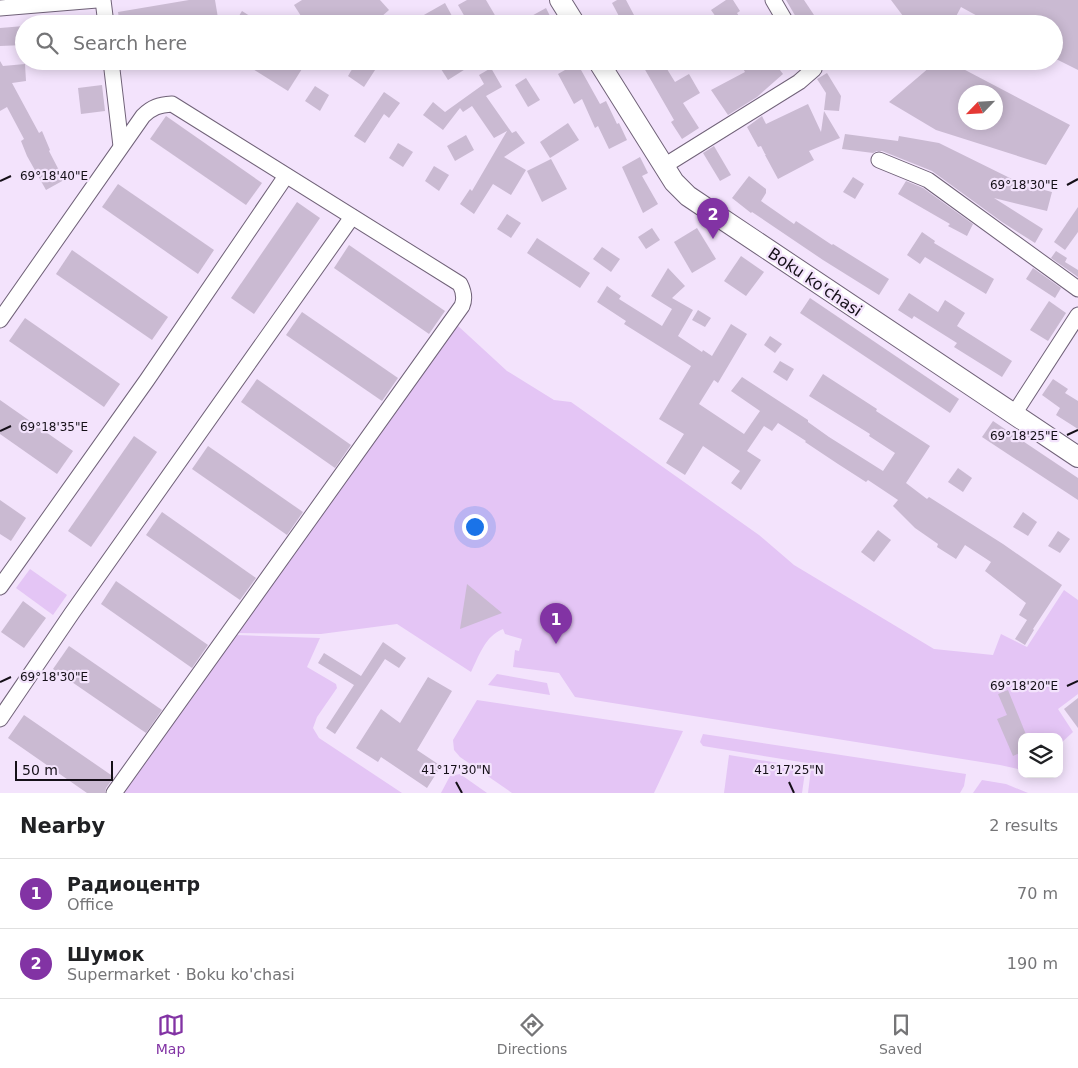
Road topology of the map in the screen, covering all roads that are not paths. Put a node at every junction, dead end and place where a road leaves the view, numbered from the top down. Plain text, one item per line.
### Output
1 (97, 0) edge
2 (103, 0) edge
3 (560, 0) edge
4 (773, 0) edge
5 (0, 8) edge
6 (105, 15) edge
7 (569, 15) edge
8 (782, 15) edge
9 (112, 70) edge
10 (604, 70) edge
11 (813, 70) edge
12 (121, 146) junction
13 (879, 160) dead end
14 (664, 166) junction
15 (286, 176) junction
16 (352, 216) junction
17 (1078, 289) edge
18 (1078, 314) edge
19 (0, 320) edge
20 (1014, 414) junction
21 (1078, 457) edge
22 (0, 587) edge
23 (0, 719) edge
24 (114, 793) edge

1 - 5 street
2 - 6 street
3 - 7 street
4 - 8 street
9 - 12 street
10 - 14 street, Boku ko'chasi
11 - 14 street
12 - 15 street
12 - 19 street
13 - 17 street
14 - 20 street, Boku ko'chasi
15 - 16 street
15 - 22 street
16 - 23 street
16 - 24 street
18 - 20 street
20 - 21 street, Boku ko'chasi

